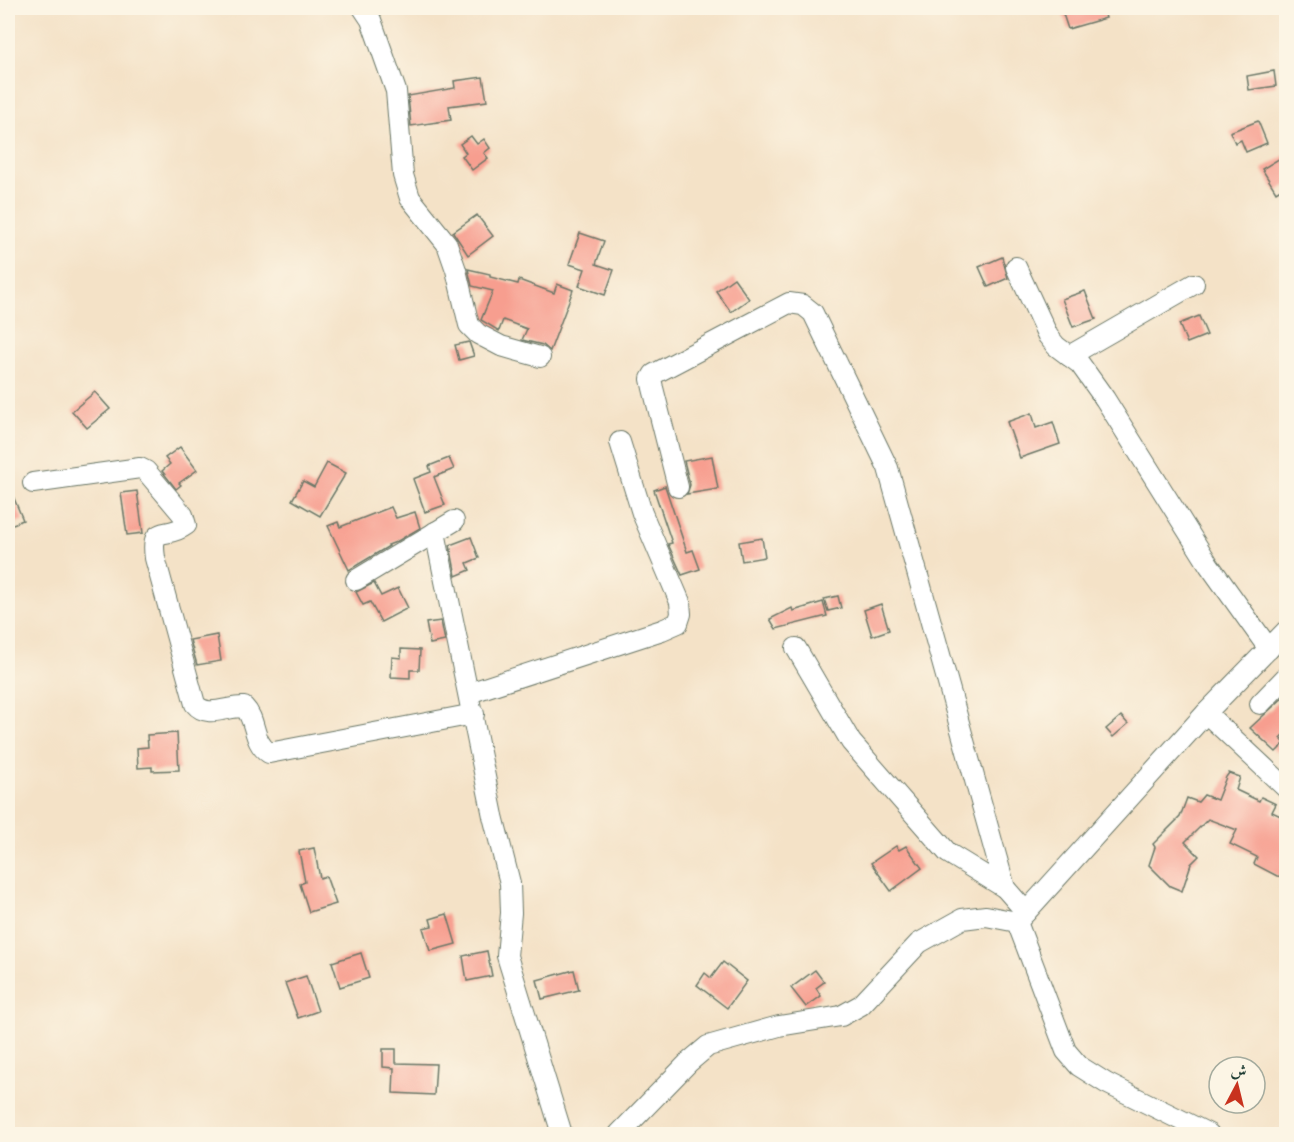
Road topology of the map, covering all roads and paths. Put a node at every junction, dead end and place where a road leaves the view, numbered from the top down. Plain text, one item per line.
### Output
1 (363, 8) edge
2 (1016, 267) dead end
3 (1194, 284) dead end
4 (1069, 356) junction
5 (540, 357) dead end
6 (620, 442) dead end
7 (33, 483) dead end
8 (678, 487) dead end
9 (454, 521) dead end
10 (435, 532) junction
11 (356, 580) dead end
12 (1287, 631) edge
13 (796, 648) dead end
14 (1269, 649) junction
15 (1287, 677) edge
16 (470, 693) junction
17 (1260, 704) dead end
18 (1206, 713) junction
19 (474, 714) junction
20 (1287, 788) edge
21 (1005, 888) junction
22 (1021, 917) junction
23 (562, 1134) edge
24 (619, 1134) edge
25 (1209, 1134) edge

1 - 5 street
2 - 4 street
3 - 4 street
4 - 14 street
6 - 16 street
7 - 19 street
8 - 21 street
9 - 10 street
10 - 11 street
10 - 16 street
12 - 14 street
13 - 21 street
14 - 18 street
15 - 17 street
16 - 19 street
18 - 20 street
18 - 22 street
19 - 23 street
21 - 22 street
22 - 24 street
22 - 25 street

